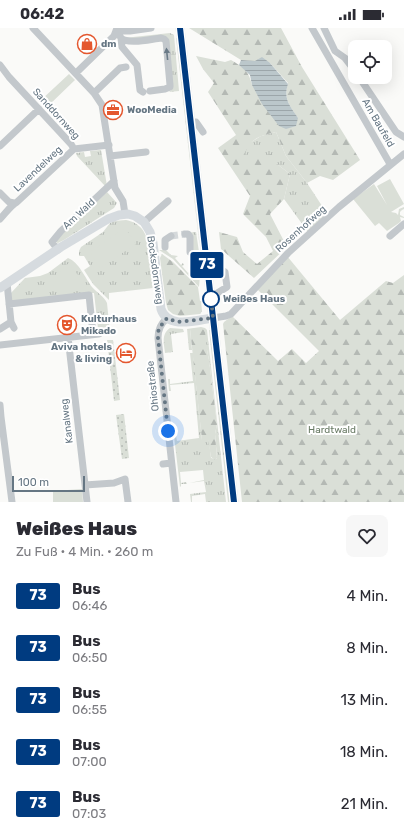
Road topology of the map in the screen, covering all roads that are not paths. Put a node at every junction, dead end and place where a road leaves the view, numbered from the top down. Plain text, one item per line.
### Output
1 (33, 28) edge
2 (151, 28) edge
3 (180, 28) edge
4 (312, 28) edge
5 (324, 28) edge
6 (117, 29) edge
7 (121, 38) junction
8 (348, 62) edge
9 (126, 68) dead end
10 (1, 70) edge
11 (76, 73) junction
12 (364, 84) edge
13 (94, 93) junction
14 (39, 109) junction
15 (191, 122) junction
16 (203, 132) dead end
17 (404, 137) edge
18 (108, 145) junction
19 (0, 146) edge
20 (74, 149) junction
21 (146, 152) dead end
22 (404, 154) edge
23 (110, 156) junction
24 (390, 164) junction
25 (114, 181) junction
26 (0, 193) edge
27 (168, 201) dead end
28 (14, 204) junction
29 (125, 214) junction
30 (0, 220) edge
31 (144, 222) junction
32 (404, 224) edge
33 (185, 234) dead end
34 (171, 236) dead end
35 (390, 236) dead end
36 (165, 247) dead end
37 (58, 250) junction
38 (190, 252) dead end
39 (207, 261) junction
40 (4, 285) edge
41 (211, 297) junction
42 (9, 304) junction
43 (167, 318) junction
44 (213, 318) junction
45 (0, 329) edge
46 (68, 337) junction
47 (0, 345) edge
48 (0, 406) edge
49 (1, 417) edge
50 (3, 458) edge
51 (171, 463) junction
52 (163, 464) dead end
53 (85, 486) junction
54 (12, 502) edge
55 (87, 502) edge
56 (128, 502) edge
57 (176, 502) edge
58 (234, 502) edge

1 - 11 street
2 - 6 street
3 - 15 main road
4 - 24 street, Am Baufeld
5 - 8 street
6 - 7 street
6 - 11 street
7 -> 7 street
9 - 13 street
10 - 14 street, Sanddornweg
11 - 13 street
12 - 17 street
13 - 18 street
14 - 19 street
14 - 20 street, Sanddornweg
15 - 16 street
15 - 39 main road
18 - 20 street, Sanddornweg
18 - 23 street
20 - 28 street, Lavendelweg
21 - 23 street
22 - 24 street, Rosenhofweg
23 - 25 street
24 - 44 street, Rosenhofweg
25 - 29 street
25 - 37 street, Am Wald
26 - 28 street
27 - 31 street, Bocksdornweg
28 - 30 street, Lavendelweg
29 - 31 main road, Bocksdornweg
29 - 37 main road, Am Wald
31 - 43 main road, Bocksdornweg
32 - 35 street
33 - 38 street
34 - 36 street
37 - 40 main road, Am Wald
39 - 41 main road
39 - 41 street
40 - 42 street
41 - 44 main road
42 - 45 street
42 - 46 street
43 - 44 main road, Bocksdornweg
43 - 51 street, Ohiostraße
44 - 58 main road
46 - 47 street
46 - 53 street, Kanalweg
48 - 49 street
49 - 50 street
50 - 54 street
51 - 52 street
51 - 57 street, Ohiostraße
53 - 55 street, Kanalweg
53 - 56 street

